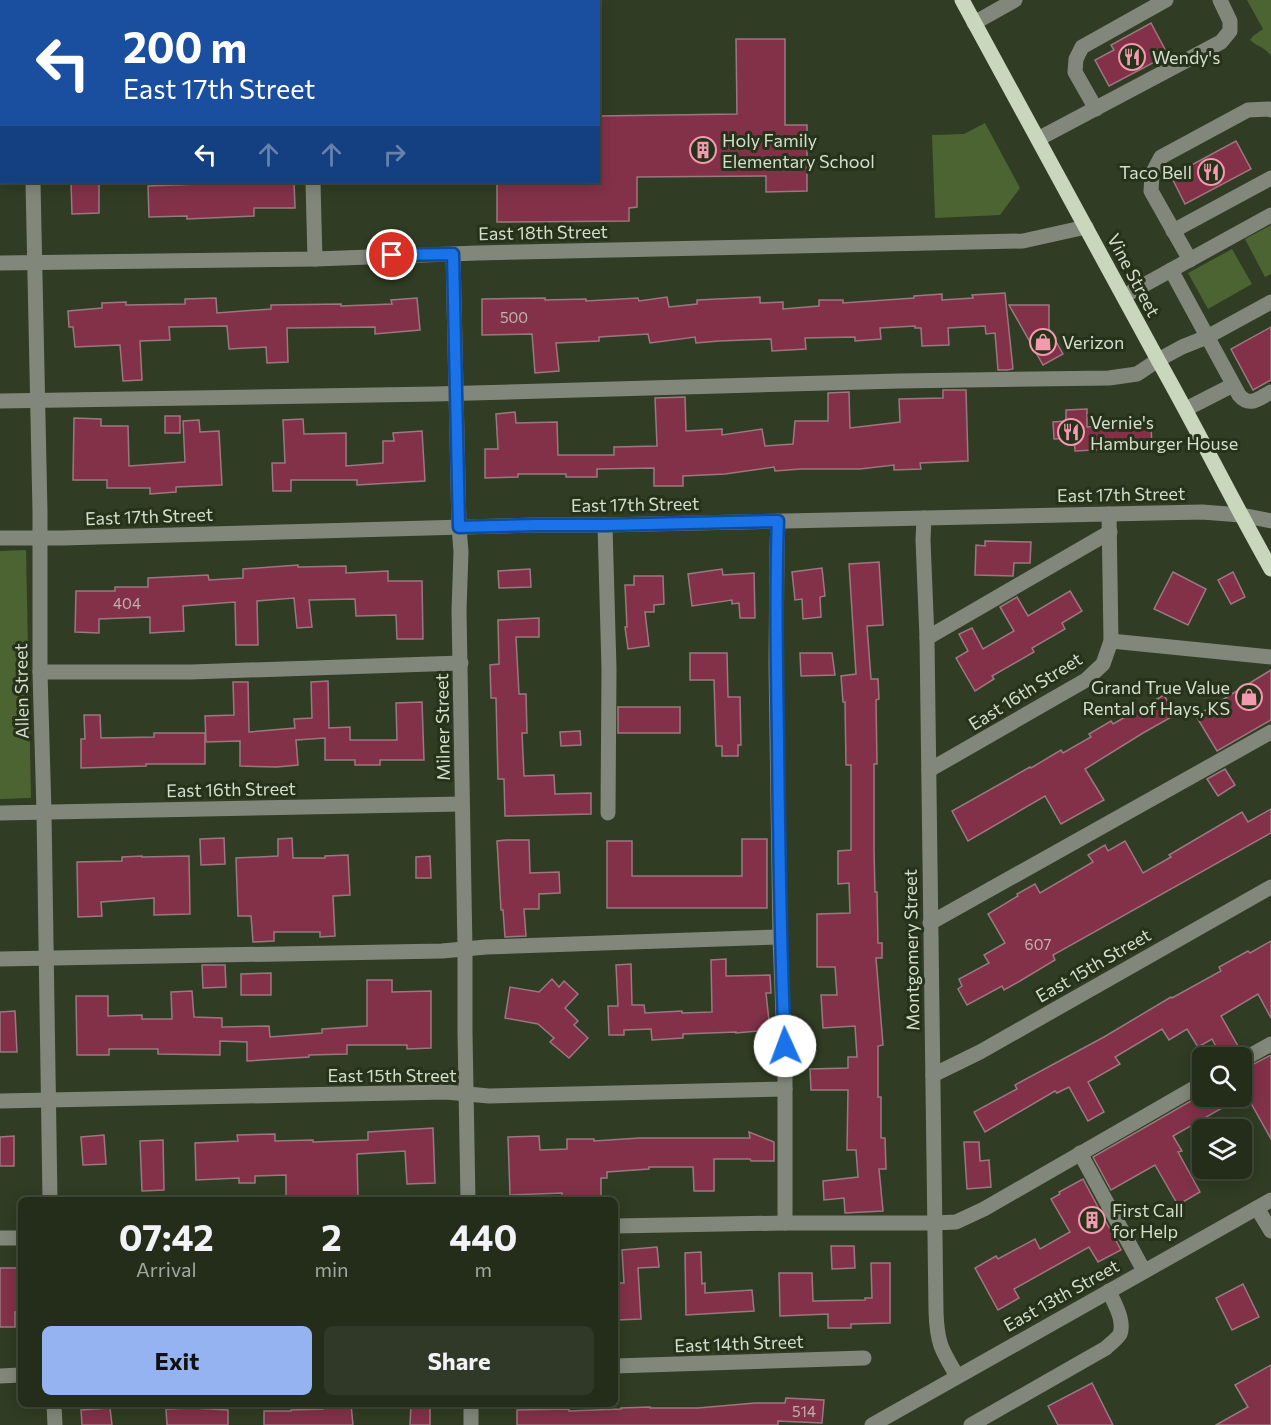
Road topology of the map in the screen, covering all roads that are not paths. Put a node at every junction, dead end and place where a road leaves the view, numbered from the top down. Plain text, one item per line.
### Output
1 (962, 0) edge
2 (1015, 0) edge
3 (1166, 0) edge
4 (1220, 0) edge
5 (974, 23) junction
6 (1096, 109) junction
7 (1271, 110) edge
8 (1038, 139) junction
9 (1271, 178) edge
10 (33, 183) edge
11 (313, 183) edge
12 (1271, 215) edge
13 (1086, 227) junction
14 (1173, 231) junction
15 (453, 254) junction
16 (315, 259) junction
17 (1190, 260) junction
18 (34, 262) junction
19 (0, 263) edge
20 (1171, 270) junction
21 (1124, 296) junction
22 (1271, 302) edge
23 (1207, 337) junction
24 (1158, 360) junction
25 (1233, 385) junction
26 (1271, 392) edge
27 (456, 394) junction
28 (0, 401) edge
29 (38, 401) junction
30 (1186, 409) junction
31 (1109, 514) junction
32 (1241, 515) junction
33 (924, 518) junction
34 (778, 521) junction
35 (1271, 521) edge
36 (605, 525) junction
37 (459, 527) junction
38 (1110, 532) junction
39 (0, 538) edge
40 (39, 538) junction
41 (1271, 569) edge
42 (927, 638) junction
43 (1111, 641) junction
44 (1271, 657) edge
45 (461, 663) junction
46 (40, 672) junction
47 (1271, 732) edge
48 (928, 770) junction
49 (462, 804) junction
50 (44, 812) junction
51 (0, 813) edge
52 (608, 813) dead end
53 (1271, 886) edge
54 (930, 922) junction
55 (780, 937) junction
56 (465, 949) junction
57 (47, 957) junction
58 (0, 959) edge
59 (1271, 1044) edge
60 (1252, 1054) edge
61 (933, 1075) junction
62 (784, 1089) junction
63 (1192, 1089) edge
64 (466, 1094) junction
65 (49, 1100) junction
66 (0, 1101) edge
67 (1080, 1153) junction
68 (50, 1197) edge
69 (468, 1197) edge
70 (1271, 1200) edge
71 (1257, 1208) junction
72 (784, 1223) junction
73 (934, 1223) junction
74 (618, 1226) edge
75 (1271, 1230) edge
76 (0, 1238) edge
77 (18, 1238) edge
78 (1144, 1271) junction
79 (1108, 1291) junction
80 (864, 1358) dead end
81 (618, 1365) edge
82 (18, 1375) edge
83 (0, 1376) edge
84 (957, 1376) junction
85 (54, 1407) edge
86 (471, 1407) edge
87 (55, 1425) edge
88 (471, 1425) edge
89 (872, 1425) edge
90 (972, 1425) edge

1 - 5 main road, Vine Street
2 - 5 street
3 - 6 street
4 - 6 street
5 - 8 main road, Vine Street
6 - 8 street
7 - 14 street
8 - 13 main road, Vine Street
9 - 14 street
10 - 18 street, Allen Street
11 - 16 street
12 - 17 street
13 - 15 street, East 18th Street
13 - 21 main road, Vine Street
14 - 17 street
15 - 16 street, East 18th Street
15 - 27 street, Milner Street
16 - 18 street, East 18th Street
17 - 20 street
18 - 19 street, East 18th Street
18 - 29 street, Allen Street
20 - 21 street
20 - 23 street
21 - 24 main road, Vine Street
22 - 23 street
23 - 24 street
23 - 25 street
24 - 27 street
24 - 30 main road, Vine Street
25 - 26 street
25 - 30 street
27 - 29 street
27 - 37 street, Milner Street
28 - 29 street
29 - 40 street, Allen Street
30 - 32 main road, Vine Street
31 - 32 street, East 17th Street
31 - 33 street, East 17th Street
31 - 38 street, East 16th Street
32 - 35 street, East 17th Street
32 - 41 main road, Vine Street
33 - 34 street, East 17th Street
33 - 42 street, Montgomery Street
34 - 36 street, East 17th Street
34 - 55 street
36 - 37 street, East 17th Street
36 - 52 street
37 - 40 street, East 17th Street
37 - 45 street, Milner Street
38 - 42 street
38 - 43 street, East 16th Street
39 - 40 street, East 17th Street
40 - 46 street, Allen Street
42 - 48 street, Montgomery Street
43 - 44 street
43 - 48 street, East 16th Street
45 - 46 street
45 - 49 street, Milner Street
46 - 50 street, Allen Street
47 - 54 street
48 - 54 street, Montgomery Street
49 - 50 street, East 16th Street
49 - 56 street, Milner Street
50 - 51 street, East 16th Street
50 - 57 street, Allen Street
53 - 61 street, East 15th Street
54 - 61 street, Montgomery Street
55 - 56 street
55 - 62 street
56 - 57 street
56 - 64 street, Milner Street
57 - 58 street
57 - 65 street, Allen Street
59 - 60 street
61 - 73 street, Montgomery Street
62 - 64 street, East 15th Street
62 - 72 street
63 - 67 street
64 - 65 street, East 15th Street
64 - 69 street, Milner Street
65 - 66 street, East 15th Street
65 - 68 street, Allen Street
67 - 73 street
67 - 78 street
70 - 71 street, East 13th Street
71 - 75 street
71 - 78 street, East 13th Street
72 - 73 street
72 - 74 street
73 - 84 street, Montgomery Street
76 - 77 street
78 - 79 street, East 13th Street
79 - 84 street, East 13th Street
79 - 90 street
80 - 81 street, East 14th Street
82 - 83 street
84 - 89 street, East 13th Street
85 - 87 street
86 - 88 street

